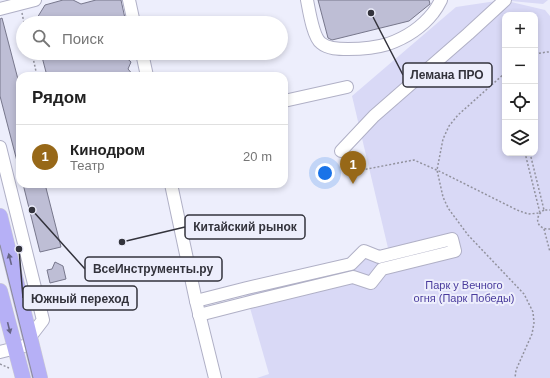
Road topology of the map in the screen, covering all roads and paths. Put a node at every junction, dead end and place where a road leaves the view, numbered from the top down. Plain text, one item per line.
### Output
1 (35, 0) edge
2 (129, 0) edge
3 (307, 0) edge
4 (441, 0) edge
5 (505, 0) edge
6 (0, 9) edge
7 (132, 16) edge
8 (550, 52) edge
9 (538, 54) edge
10 (34, 60) edge
11 (144, 60) edge
12 (36, 72) edge
13 (146, 72) edge
14 (502, 76) edge
15 (347, 87) dead end
16 (288, 100) edge
17 (0, 147) edge
18 (341, 151) dead end
19 (526, 156) edge
20 (531, 156) edge
21 (437, 170) junction
22 (3, 172) edge
23 (346, 173) dead end
24 (172, 188) edge
25 (544, 210) junction
26 (550, 210) edge
27 (540, 213) junction
28 (0, 216) edge
29 (544, 229) junction
30 (550, 229) edge
31 (550, 252) edge
32 (380, 263) junction
33 (352, 270) junction
34 (247, 288) junction
35 (0, 291) edge
36 (196, 301) junction
37 (250, 302) junction
38 (199, 315) junction
39 (31, 340) junction
40 (7, 350) edge
41 (23, 378) edge
42 (40, 378) edge
43 (215, 378) edge
44 (515, 378) edge

1 - 6 street
2 - 7 street
3 - 4 street
5 - 18 street
8 - 9 path
10 - 12 path
11 - 13 street
14 - 21 path
15 - 16 street
17 - 22 street
19 - 27 path
20 - 25 path
21 - 23 path
21 - 27 path
21 - 44 path
22 - 39 street
24 - 36 street
25 - 26 path
25 - 27 path
27 - 29 path
39 -> 28 main road
29 - 30 path
29 - 31 path
32 - 32 street
32 - 33 street
32 - 33 street
33 - 34 street
33 - 37 street
34 - 36 street
34 - 37 street
35 -> 40 main road
36 - 38 street
37 - 38 street
38 - 43 street
39 - 40 street
39 - 42 main road
40 - 41 main road

